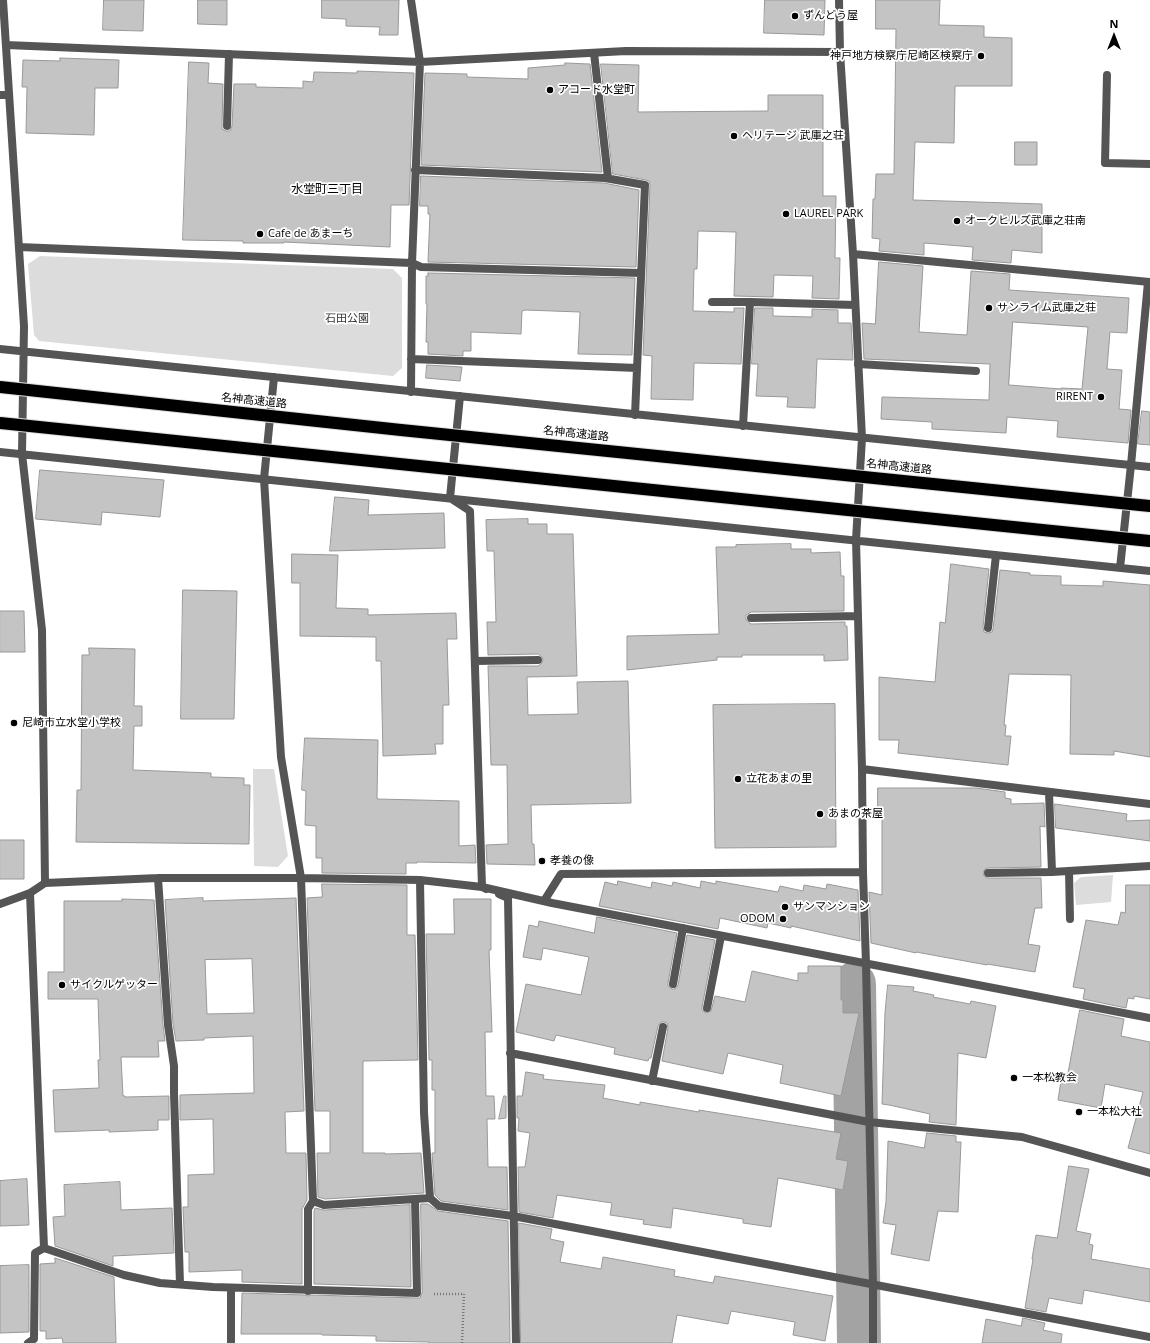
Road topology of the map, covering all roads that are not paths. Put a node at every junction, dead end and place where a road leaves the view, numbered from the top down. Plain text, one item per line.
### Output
1 (3, 0) edge
2 (412, 0) edge
3 (839, 0) edge
4 (6, 45) junction
5 (840, 52) junction
6 (594, 53) junction
7 (229, 54) junction
8 (420, 62) junction
9 (1107, 75) dead end
10 (4, 95) edge
11 (228, 126) dead end
12 (1150, 164) edge
13 (415, 170) junction
14 (608, 178) junction
15 (19, 247) junction
16 (853, 254) junction
17 (412, 263) junction
18 (641, 273) junction
19 (1149, 282) edge
20 (712, 302) dead end
21 (750, 302) junction
22 (855, 305) junction
23 (0, 349) edge
24 (24, 351) junction
25 (411, 359) junction
26 (858, 364) junction
27 (637, 368) junction
28 (976, 371) dead end
29 (274, 377) junction
30 (0, 387) edge
31 (411, 392) junction
32 (460, 396) junction
33 (635, 415) junction
34 (0, 423) edge
35 (743, 426) junction
36 (862, 438) junction
37 (0, 452) edge
38 (22, 454) junction
39 (1131, 465) junction
40 (1150, 467) edge
41 (264, 479) junction
42 (450, 498) junction
43 (1150, 506) edge
44 (856, 540) junction
45 (1150, 541) edge
46 (996, 555) junction
47 (1120, 568) junction
48 (1150, 571) edge
49 (858, 616) junction
50 (751, 618) dead end
51 (988, 628) dead end
52 (538, 660) dead end
53 (475, 661) junction
54 (862, 769) junction
55 (1049, 792) junction
56 (1150, 804) edge
57 (1150, 866) edge
58 (1069, 871) junction
59 (863, 872) junction
60 (1052, 872) junction
61 (988, 873) dead end
62 (158, 878) junction
63 (301, 878) junction
64 (420, 880) junction
65 (45, 882) junction
66 (482, 887) junction
67 (30, 893) junction
68 (544, 901) junction
69 (0, 904) edge
70 (1070, 919) dead end
71 (683, 928) junction
72 (721, 936) junction
73 (866, 964) junction
74 (673, 984) dead end
75 (707, 1008) dead end
76 (1150, 1018) edge
77 (663, 1027) dead end
78 (510, 1053) junction
79 (652, 1081) junction
80 (869, 1122) junction
81 (1150, 1173) edge
82 (430, 1198) junction
83 (415, 1199) junction
84 (313, 1201) junction
85 (514, 1216) junction
86 (44, 1248) junction
87 (180, 1284) junction
88 (873, 1285) junction
89 (232, 1288) junction
90 (308, 1291) junction
91 (1150, 1338) edge
92 (28, 1343) edge
93 (231, 1343) edge
94 (516, 1343) edge
95 (873, 1343) edge

1 - 4 street
2 - 8 street
3 - 5 street
4 - 7 street
4 - 10 street
5 - 6 street
5 - 16 street
6 - 8 street
6 - 14 street
7 - 8 street
7 - 11 street
8 - 13 street
9 - 12 street
10 - 15 street
13 - 14 street
13 - 17 street
14 - 18 street
15 - 17 street
15 - 24 street
16 - 19 street
16 - 22 street
17 - 18 street
17 - 25 street
18 - 27 street
19 - 39 street
20 - 21 street
21 - 22 street
21 - 35 street
22 - 26 street
23 - 24 street
24 - 29 street
24 - 38 street
25 - 27 street
25 - 31 street
26 - 28 street
26 - 36 street
27 - 33 street
29 - 31 street
29 - 41 street
30 - 43 highway, 名神高速道路, bridge
31 - 32 street
32 - 33 street
32 - 42 street
33 - 35 street
34 - 45 highway, bridge
35 - 36 street
36 - 39 street
36 - 44 street
37 - 38 street
38 - 41 street
38 - 65 street
39 - 40 street
39 - 47 street
41 - 42 street
41 - 63 street
42 - 44 street
42 - 53 street
44 - 46 street
44 - 49 street
46 - 47 street
46 - 51 street
47 - 48 street
49 - 50 street
49 - 54 street
52 - 53 street
53 - 66 street
54 - 55 street
54 - 59 street
55 - 56 street
55 - 60 street
57 - 58 street
58 - 60 street
58 - 70 street
59 - 68 street
59 - 73 street
60 - 61 street
62 - 63 street
62 - 65 street
62 - 87 street
63 - 64 street
63 - 84 street
64 - 66 street
64 - 82 street
65 - 67 street
66 - 68 street
66 - 78 street
67 - 69 street
67 - 86 street
68 - 71 street
71 - 72 street
71 - 74 street
72 - 73 street
72 - 75 street
73 - 76 street
73 - 80 street
77 - 79 street
78 - 79 street
78 - 85 street
79 - 80 street
80 - 81 street
80 - 88 street
82 - 83 street
82 - 85 street
83 - 84 street
83 - 90 street
84 - 90 street
85 - 88 street
85 - 94 street
86 - 87 street
86 - 92 street
87 - 89 street
88 - 91 street
88 - 95 street
89 - 90 street
89 - 93 street

